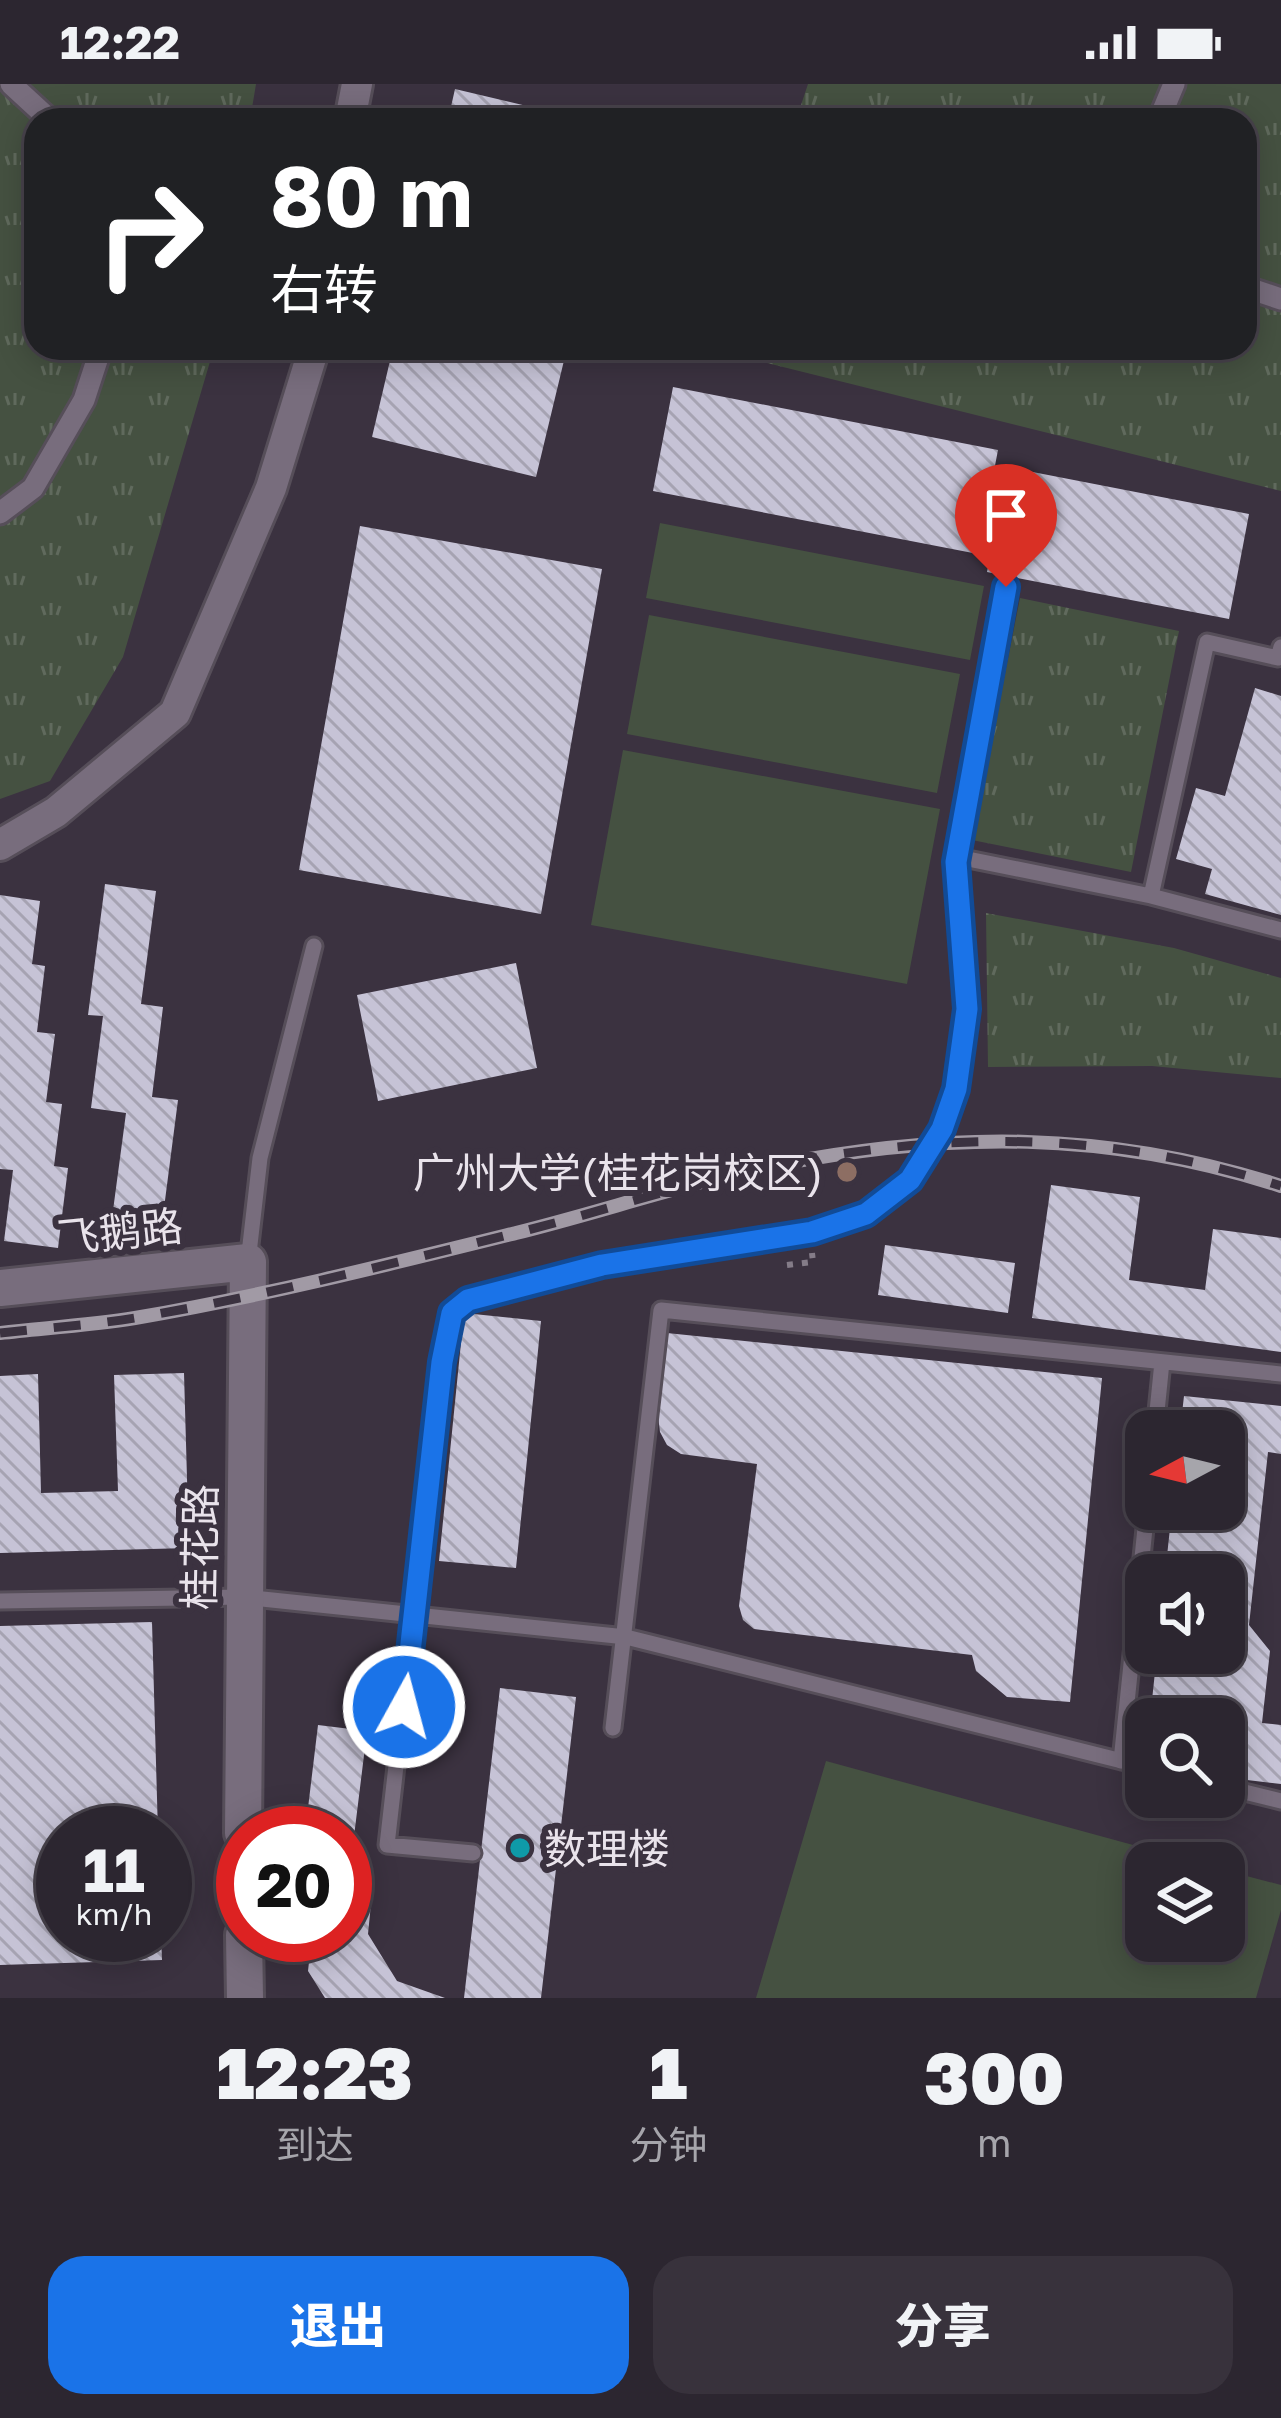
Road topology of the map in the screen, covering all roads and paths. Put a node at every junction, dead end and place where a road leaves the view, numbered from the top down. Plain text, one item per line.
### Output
1 (11, 84) edge
2 (37, 108) edge
3 (97, 360) edge
4 (310, 360) edge
5 (0, 514) edge
6 (1006, 587) dead end
7 (1281, 647) edge
8 (0, 845) edge
9 (958, 857) junction
10 (1151, 896) junction
11 (1281, 930) edge
12 (314, 946) dead end
13 (248, 1262) junction
14 (0, 1288) edge
15 (1162, 1362) junction
16 (1281, 1374) edge
17 (1157, 1410) edge
18 (1145, 1530) edge
19 (243, 1597) junction
20 (0, 1601) edge
21 (416, 1615) junction
22 (626, 1637) junction
23 (613, 1728) dead end
24 (1121, 1761) junction
25 (1125, 1762) edge
26 (1245, 1792) edge
27 (1281, 1801) edge
28 (243, 1806) edge
29 (473, 1853) dead end
30 (244, 1962) edge
31 (245, 1998) edge

1 - 2 street
3 - 5 street
4 - 8 street
6 - 9 lane
7 - 10 lane
9 - 10 lane
9 - 21 lane, bridge
10 - 11 lane
12 - 13 lane
13 - 14 street, 飞鹅路
13 - 19 street, 桂花路
15 - 16 lane
15 - 17 lane
15 - 22 lane
18 - 24 lane
19 - 20 lane
19 - 21 lane
19 - 28 street, 桂花路
21 - 22 lane
21 - 29 lane
22 - 23 lane
22 - 24 lane
24 - 25 lane
26 - 27 lane
30 - 31 street

